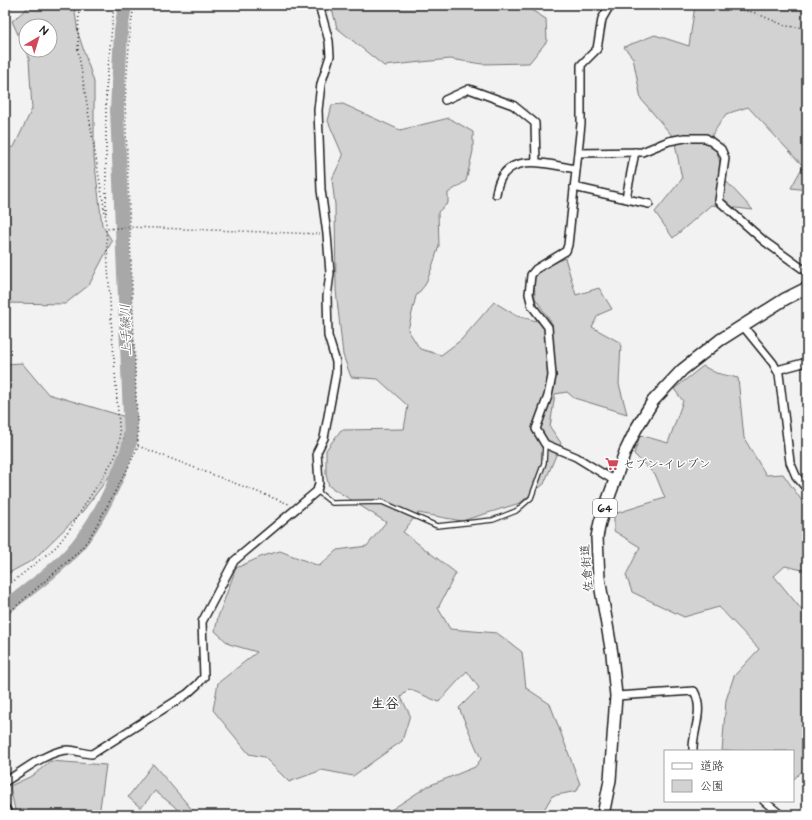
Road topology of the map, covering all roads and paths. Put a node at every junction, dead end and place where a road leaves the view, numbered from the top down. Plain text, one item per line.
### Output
1 (79, 5) edge
2 (114, 5) edge
3 (134, 5) edge
4 (319, 5) edge
5 (610, 5) edge
6 (707, 5) edge
7 (807, 28) edge
8 (445, 100) dead end
9 (635, 152) junction
10 (578, 153) junction
11 (536, 162) junction
12 (576, 169) junction
13 (574, 187) junction
14 (496, 194) dead end
15 (626, 198) junction
16 (649, 204) dead end
17 (106, 219) junction
18 (129, 227) junction
19 (106, 229) junction
20 (327, 234) junction
21 (807, 272) edge
22 (807, 288) edge
23 (743, 326) junction
24 (807, 362) edge
25 (777, 370) junction
26 (545, 444) junction
27 (138, 446) junction
28 (615, 481) junction
29 (807, 488) edge
30 (317, 491) junction
31 (298, 508) junction
32 (5, 588) edge
33 (5, 616) edge
34 (616, 696) junction
35 (693, 750) edge
36 (5, 782) edge
37 (765, 802) edge
38 (5, 810) edge
39 (7, 815) edge
40 (547, 815) edge
41 (569, 815) edge
42 (603, 815) edge
43 (781, 815) edge

1 - 17 path
2 - 17 path
3 - 18 path
4 - 20 street
5 - 10 street
6 - 7 path
8 - 11 street
9 - 10 street
9 - 15 street
9 - 21 street
10 - 12 street
11 - 12 street
11 - 14 street
12 - 13 street
13 - 15 street
13 - 26 street
15 - 16 street
17 - 19 path
18 - 19 path
18 - 20 path
18 - 27 path
19 - 32 path
20 - 30 street
22 - 23 main road, 佐倉街道 / 64
23 - 25 street
23 - 28 main road, 佐倉街道 / 64
24 - 25 street
25 - 29 street
26 - 28 street
26 - 30 lane
27 - 31 path
27 - 33 path
28 - 34 main road, 佐倉街道 / 64
30 - 31 street
31 - 36 street
34 - 35 street
34 - 42 main road, 佐倉街道 / 64
37 - 43 street
38 - 39 street
40 - 41 path

